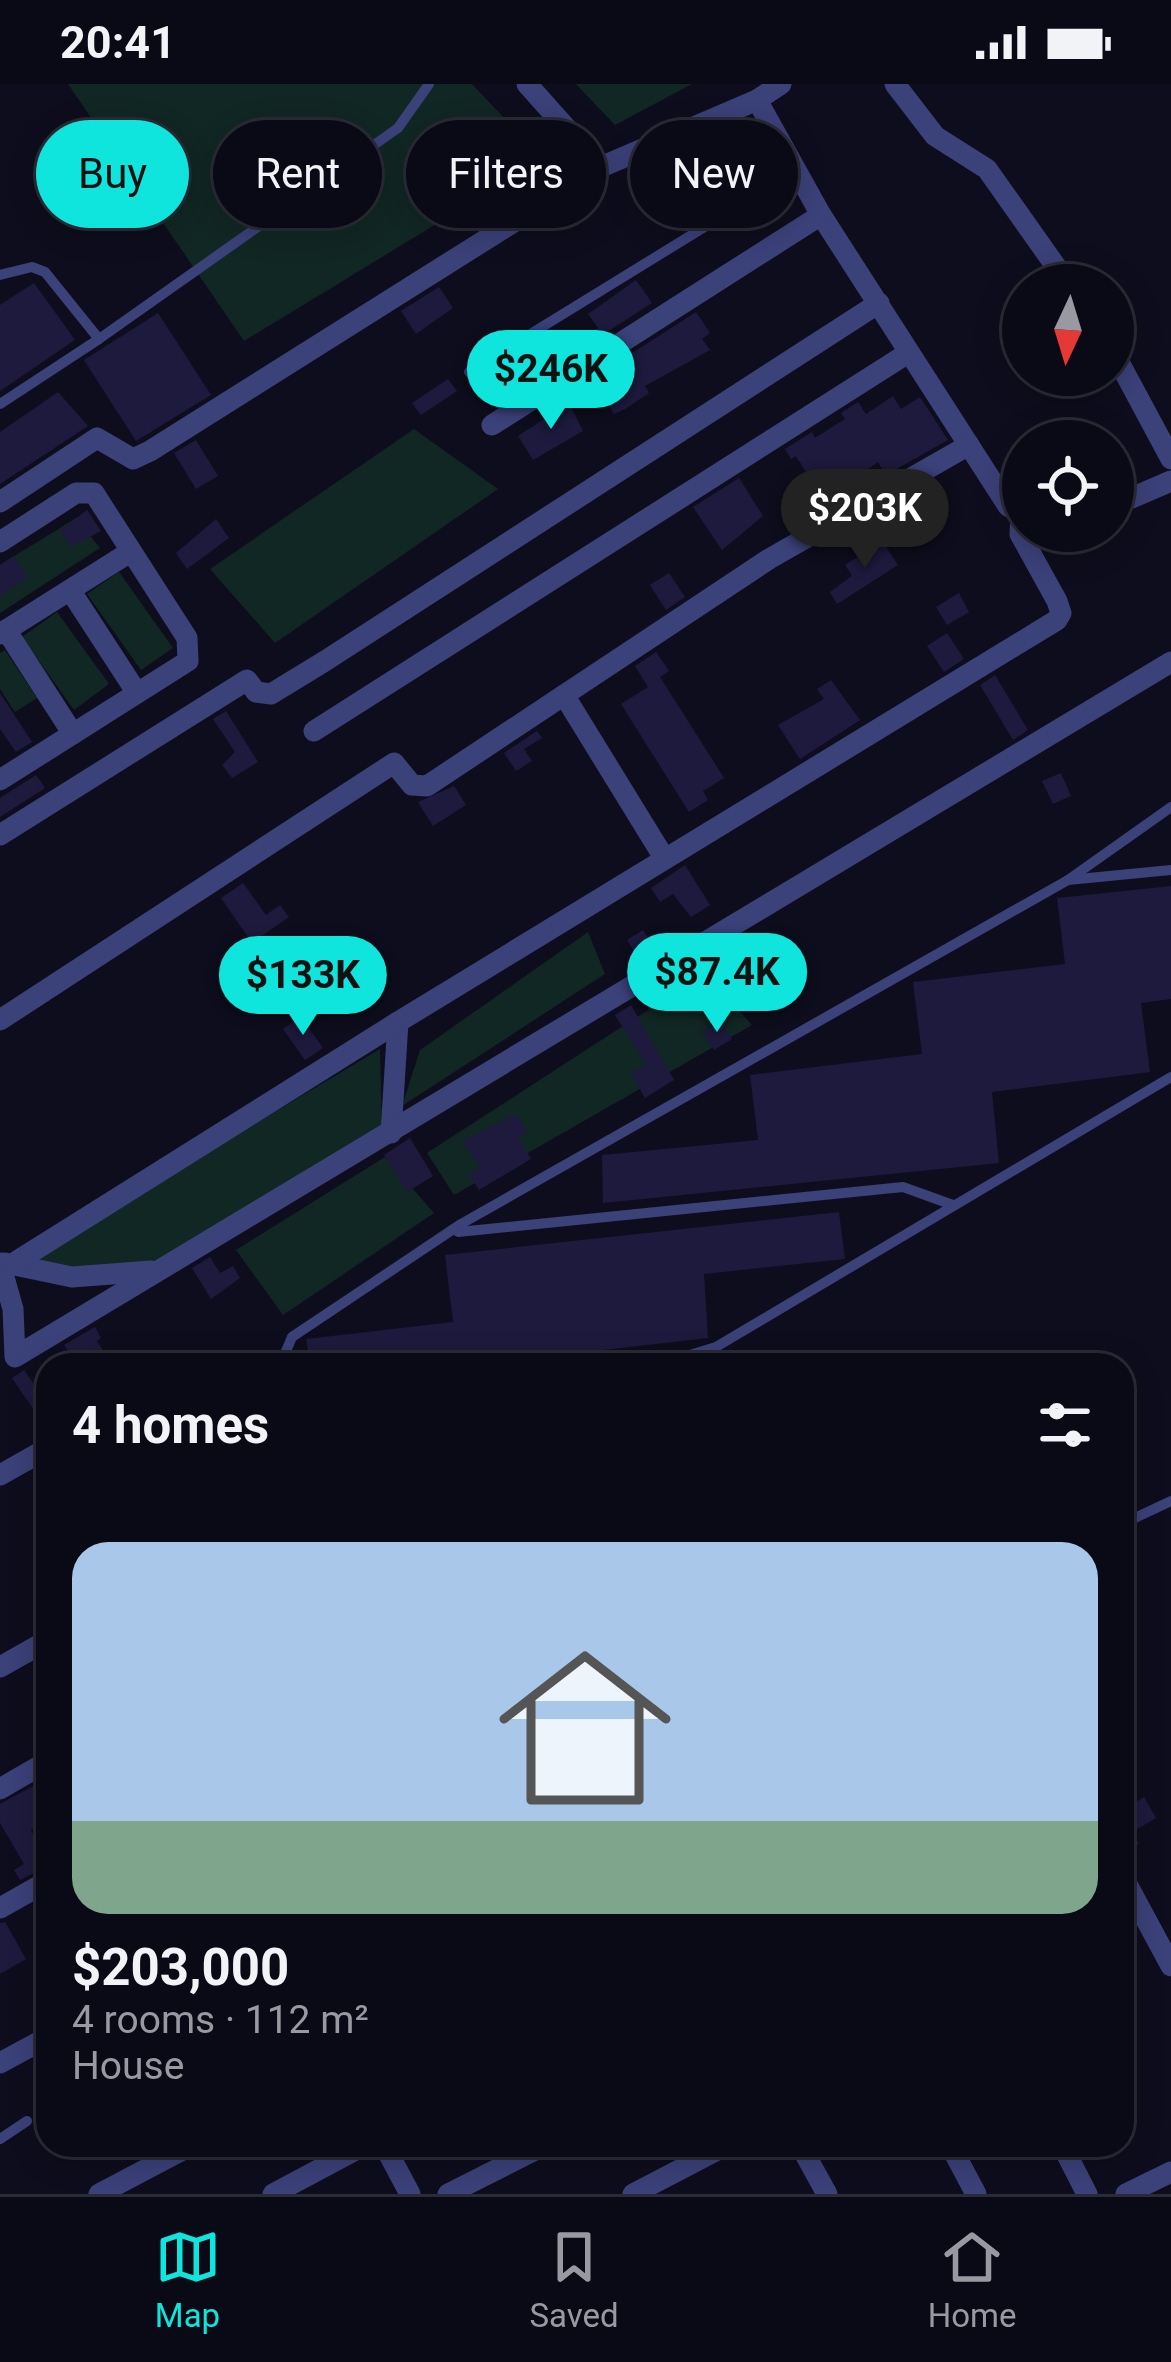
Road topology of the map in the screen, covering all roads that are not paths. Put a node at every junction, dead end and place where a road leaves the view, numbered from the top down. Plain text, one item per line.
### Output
1 (429, 84) edge
2 (527, 84) edge
3 (781, 84) edge
4 (895, 84) edge
5 (758, 100) junction
6 (560, 120) edge
7 (769, 120) edge
8 (606, 165) edge
9 (798, 172) edge
10 (821, 215) junction
11 (505, 228) edge
12 (703, 228) edge
13 (1054, 264) edge
14 (0, 275) edge
15 (879, 303) junction
16 (99, 338) junction
17 (908, 353) junction
18 (469, 372) dead end
19 (1134, 390) edge
20 (0, 404) edge
21 (492, 425) dead end
22 (969, 445) junction
23 (1171, 459) edge
24 (1171, 481) edge
25 (1002, 497) edge
26 (1134, 497) edge
27 (0, 502) edge
28 (0, 542) edge
29 (130, 552) junction
30 (1030, 552) edge
31 (70, 590) junction
32 (3, 632) edge
33 (1171, 662) edge
34 (137, 693) junction
35 (564, 695) junction
36 (314, 731) dead end
37 (73, 734) junction
38 (4, 769) edge
39 (1171, 807) edge
40 (0, 835) edge
41 (663, 856) junction
42 (1171, 870) edge
43 (1068, 880) junction
44 (0, 1020) edge
45 (398, 1022) junction
46 (1171, 1077) edge
47 (391, 1133) junction
48 (953, 1205) junction
49 (447, 1234) junction
50 (5, 1263) edge
51 (170, 1267) junction
52 (285, 1353) edge
53 (696, 1353) edge
54 (36, 1455) edge
55 (0, 1475) edge
56 (1171, 1501) edge
57 (1134, 1518) edge
58 (36, 1647) edge
59 (0, 1667) edge
60 (36, 1768) edge
61 (0, 1789) edge
62 (36, 1888) edge
63 (1134, 1897) edge
64 (0, 1908) edge
65 (1171, 1966) edge
66 (36, 2044) edge
67 (0, 2063) edge
68 (27, 2122) dead end
69 (0, 2139) edge
70 (169, 2157) edge
71 (342, 2157) edge
72 (390, 2157) edge
73 (521, 2157) edge
74 (705, 2157) edge
75 (806, 2157) edge
76 (956, 2157) edge
77 (1068, 2157) edge
78 (1171, 2171) edge
79 (824, 2193) edge
80 (99, 2194) edge
81 (273, 2194) edge
82 (410, 2194) edge
83 (448, 2194) edge
84 (633, 2194) edge
85 (976, 2194) edge
86 (1087, 2194) edge
87 (1126, 2194) edge

1 - 16 lane
2 - 6 street
3 - 5 street
4 - 13 street
5 - 7 street
5 - 8 street
9 - 10 street
10 - 15 street
10 - 21 street
11 - 27 street
12 - 18 lane
14 - 16 lane
15 - 17 street
15 - 40 street
16 - 20 lane
17 - 22 street
17 - 36 street
19 - 23 street
22 - 25 street
22 - 35 street
24 - 26 street
28 - 29 street
29 - 31 street
29 - 34 street
30 - 41 street
31 - 32 street
31 - 34 street
32 - 37 street
33 - 47 street
34 - 37 street
35 - 41 street
35 - 44 street
37 - 38 street
39 - 43 lane
41 - 45 street
42 - 43 lane
43 - 49 lane
45 - 47 street
45 - 50 street
46 - 48 lane
47 - 51 street
48 - 49 lane
48 - 53 lane
49 - 52 lane
50 - 51 street
50 - 51 street
54 - 55 street
56 - 57 lane
58 - 59 street
60 - 61 street
62 - 64 street
63 - 65 street
66 - 67 street
68 - 69 lane
70 - 80 street
71 - 81 street
72 - 82 street
73 - 83 street
74 - 84 street
75 - 79 street
76 - 85 street
77 - 86 street
78 - 87 street

